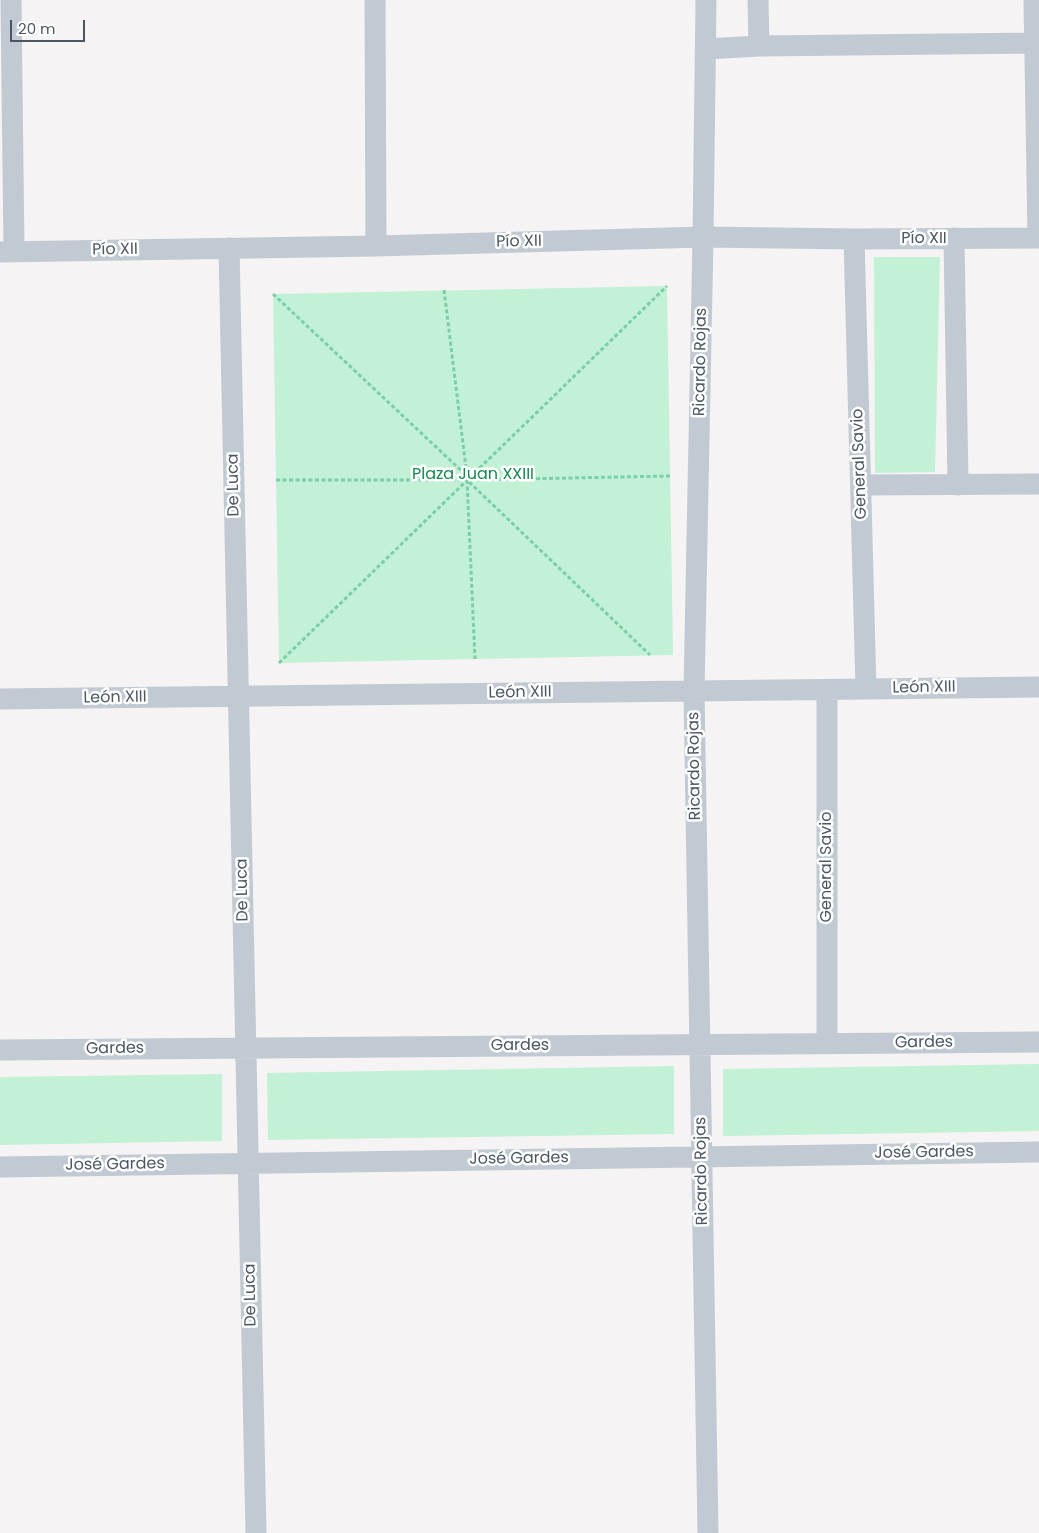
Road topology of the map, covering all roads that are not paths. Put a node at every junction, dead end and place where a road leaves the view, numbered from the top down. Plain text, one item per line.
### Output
1 (11, 0) edge
2 (375, 0) edge
3 (706, 0) edge
4 (758, 0) edge
5 (1034, 0) edge
6 (1037, 43) edge
7 (759, 46) junction
8 (706, 49) junction
9 (703, 237) junction
10 (954, 238) junction
11 (1039, 238) edge
12 (854, 239) junction
13 (376, 246) junction
14 (229, 248) junction
15 (7, 251) edge
16 (958, 484) junction
17 (1039, 484) edge
18 (860, 485) junction
19 (1039, 687) edge
20 (866, 689) junction
21 (827, 690) junction
22 (694, 691) junction
23 (239, 696) junction
24 (0, 699) edge
25 (1039, 1042) edge
26 (827, 1044) junction
27 (700, 1045) junction
28 (246, 1048) junction
29 (0, 1050) edge
30 (1039, 1152) edge
31 (702, 1157) junction
32 (248, 1164) junction
33 (0, 1167) edge
34 (256, 1533) edge
35 (708, 1533) edge

1 - 15 street
2 - 13 street
3 - 8 street, Ricardo Rojas
4 - 7 street
5 - 6 street
6 - 7 street
6 - 11 street
7 - 8 street
8 - 9 street, Ricardo Rojas
9 - 12 street, Pío XII
9 - 13 street, Pío XII
9 - 22 street, Ricardo Rojas
10 - 11 street, Pío XII
10 - 12 street, Pío XII
10 - 16 street
12 - 18 street, General Savio
13 - 14 street, Pío XII
14 - 15 street, Pío XII
14 - 23 street, De Luca
16 - 17 street
16 - 18 street
18 - 20 street, General Savio
19 - 20 street, León XIII
20 - 21 street, León XIII
21 - 22 street, León XIII
21 - 26 street, General Savio
22 - 23 street, León XIII
22 - 27 street, Ricardo Rojas
23 - 24 street, León XIII
23 - 28 street, De Luca
25 - 26 street, Gardes
26 - 27 street, Gardes
27 - 28 street, Gardes
27 - 31 street, Ricardo Rojas
28 - 29 street, Gardes
28 - 32 street, De Luca
30 - 31 street, José Gardes
31 - 32 street, José Gardes
31 - 35 street, Ricardo Rojas
32 - 33 street, José Gardes
32 - 34 street, De Luca

